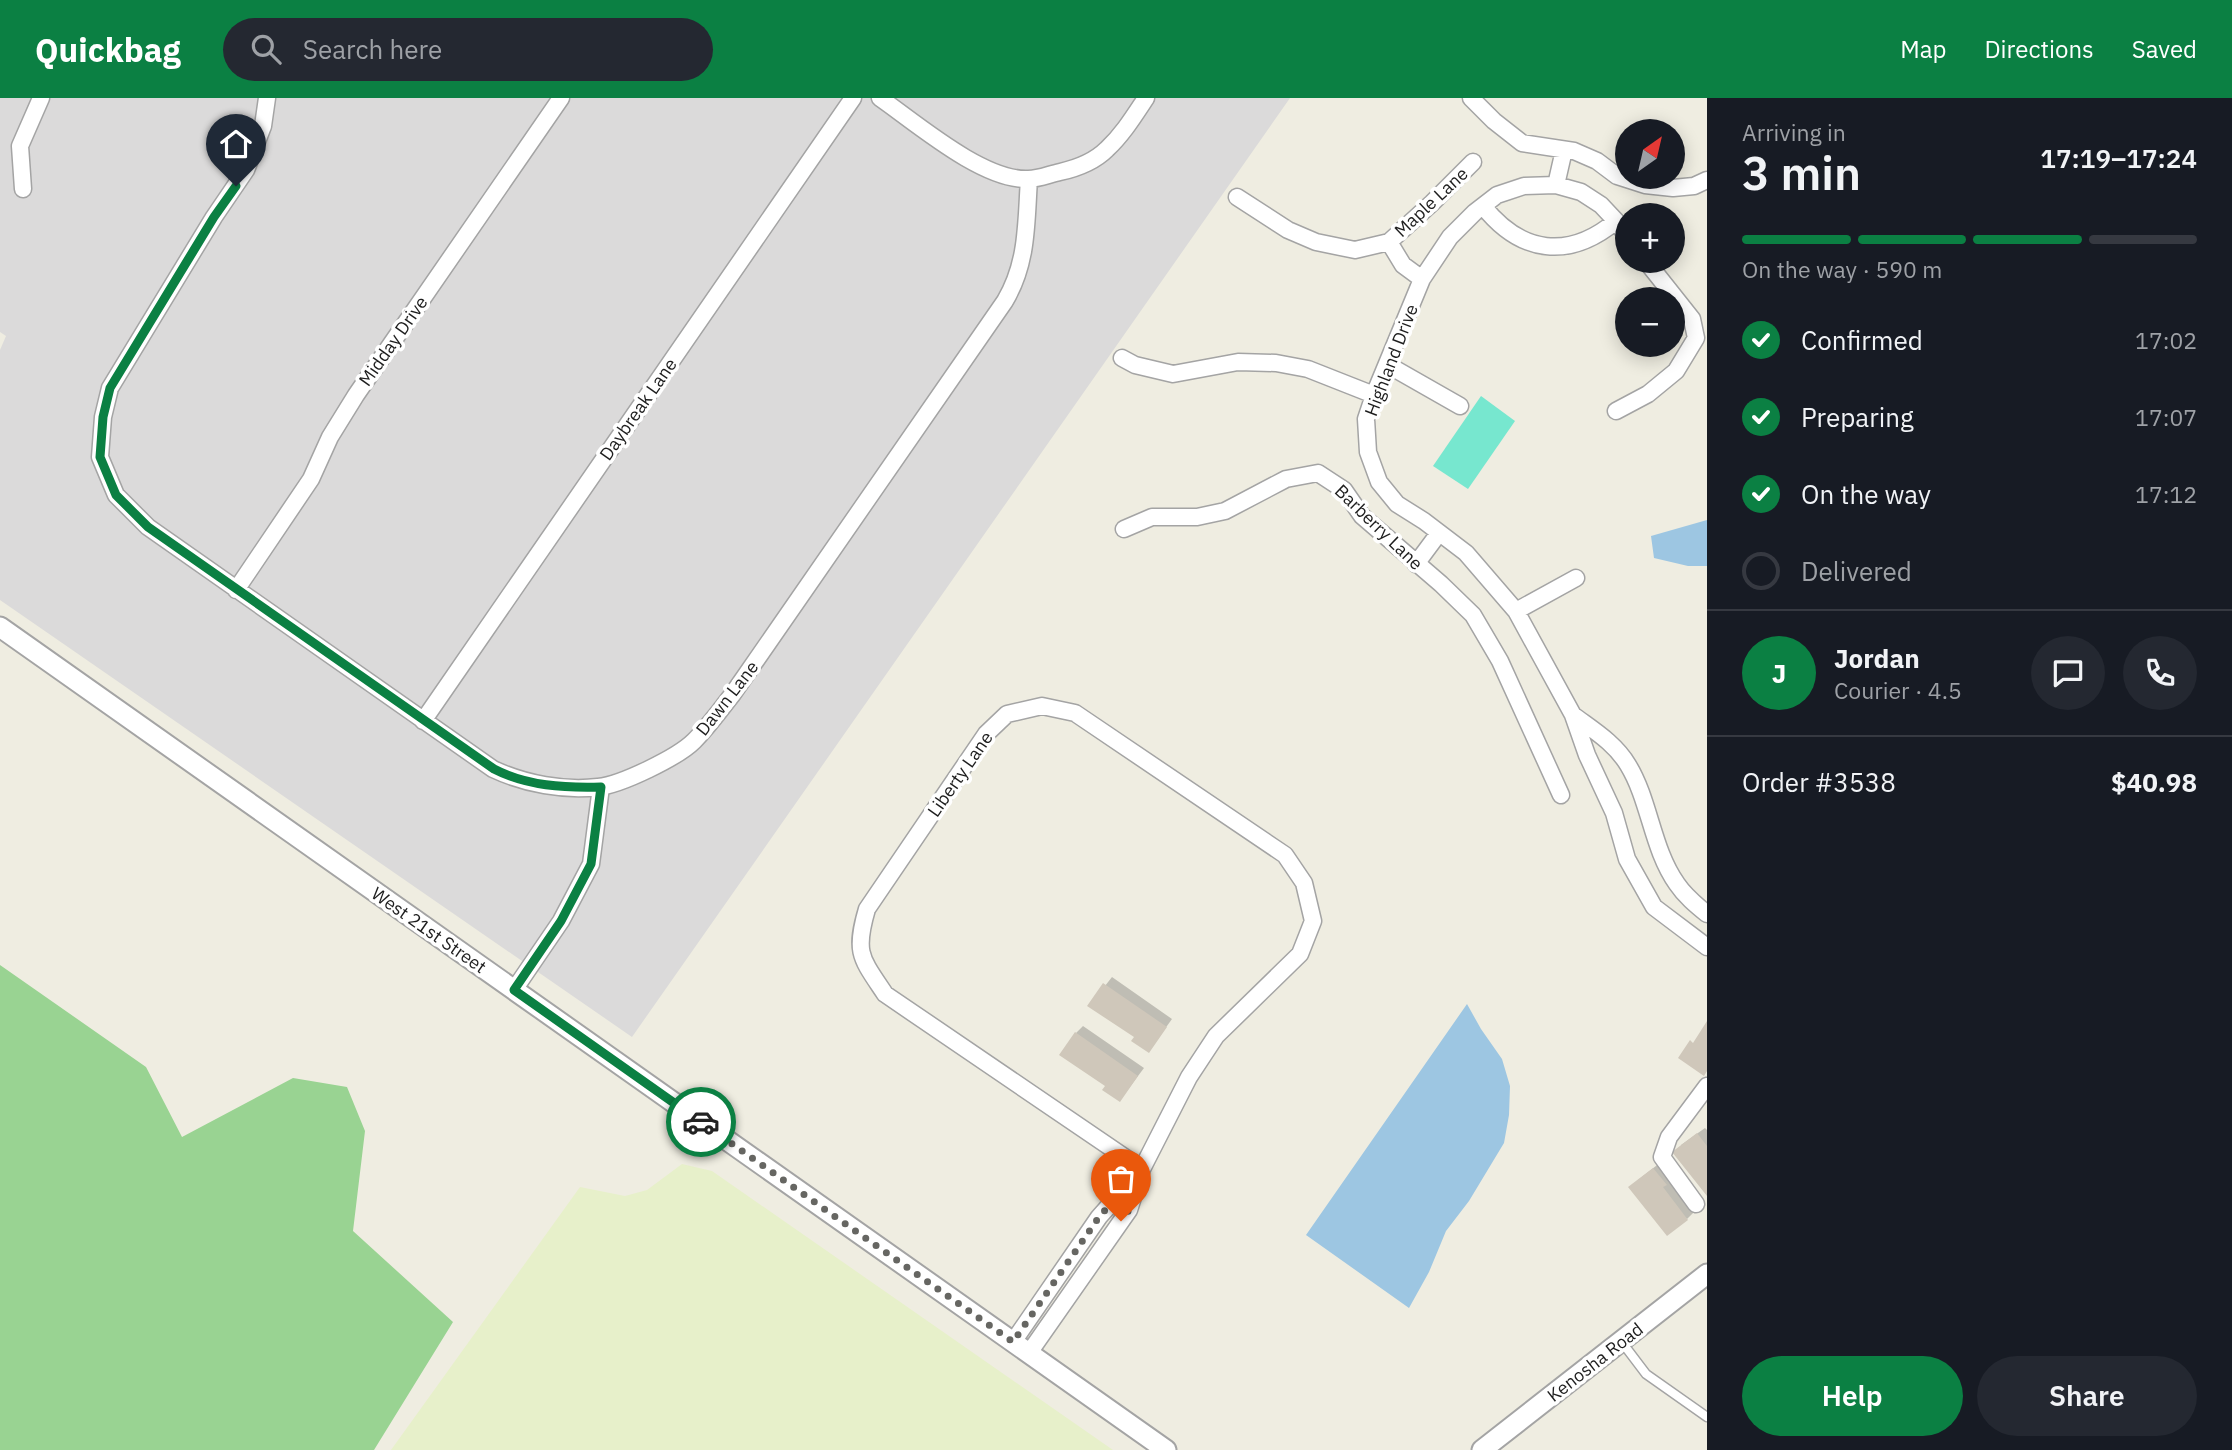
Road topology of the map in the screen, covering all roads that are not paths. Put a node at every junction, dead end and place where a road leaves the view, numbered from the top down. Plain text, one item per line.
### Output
1 (41, 98) edge
2 (267, 98) edge
3 (561, 98) edge
4 (853, 98) edge
5 (880, 98) edge
6 (1146, 98) edge
7 (1471, 98) edge
8 (1564, 150) junction
9 (1473, 162) dead end
10 (1028, 179) junction
11 (1707, 180) edge
12 (1556, 185) junction
13 (23, 190) dead end
14 (1237, 197) dead end
15 (1483, 206) junction
16 (1615, 221) edge
17 (1615, 223) edge
18 (1389, 242) junction
19 (1656, 273) edge
20 (1422, 279) junction
21 (1122, 358) dead end
22 (1388, 365) junction
23 (1374, 395) junction
24 (1460, 406) dead end
25 (1616, 411) dead end
26 (1124, 529) dead end
27 (1439, 533) junction
28 (1416, 564) junction
29 (1576, 578) dead end
30 (236, 590) junction
31 (1516, 611) junction
32 (0, 628) edge
33 (1573, 715) junction
34 (423, 721) junction
35 (601, 787) junction
36 (1561, 795) dead end
37 (1707, 914) edge
38 (1707, 947) edge
39 (514, 990) junction
40 (1707, 1086) edge
41 (1142, 1169) junction
42 (1696, 1204) dead end
43 (1707, 1274) edge
44 (1622, 1341) junction
45 (1021, 1348) junction
46 (1707, 1417) edge
47 (1166, 1450) edge
48 (1482, 1450) edge

1 - 13 street
2 - 30 street, Dawn Lane
3 - 30 street, Midday Drive
4 - 34 street, Daybreak Lane
5 - 10 street
6 - 10 street
7 - 8 street
8 - 11 street
8 - 12 street
9 - 18 street, Maple Lane
10 - 35 street, Dawn Lane
12 - 15 street, Highland Drive
12 - 16 street, Highland Drive
14 - 18 street, Maple Lane
15 - 17 street
15 - 20 street, Highland Drive
18 - 20 street, Maple Lane
19 - 25 street
20 - 22 street, Highland Drive
21 - 23 street
22 - 23 street, Highland Drive
22 - 24 street
23 - 27 street, Highland Drive
26 - 28 street, Barberry Lane
27 - 28 street
27 - 31 street, Highland Drive
28 - 36 street, Barberry Lane
29 - 31 street
30 - 34 street, Dawn Lane
31 - 33 street, Highland Drive
32 - 39 street, West 21st Street
33 - 37 street, Highland Drive
33 - 38 street, Highland Drive
34 - 35 street, Dawn Lane
35 - 39 street
39 - 45 street, West 21st Street
40 - 42 street
41 - 41 street, Liberty Lane
41 - 45 street, Liberty Lane
43 - 44 street, Kenosha Road
44 - 46 lane
44 - 48 street, Kenosha Road
45 - 47 street, West 21st Street

